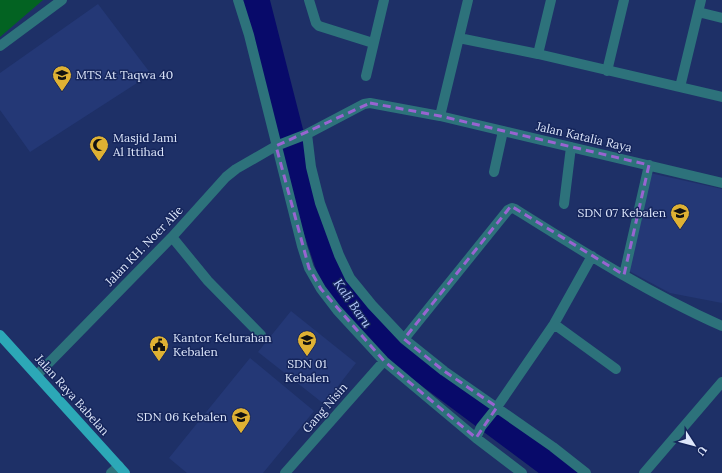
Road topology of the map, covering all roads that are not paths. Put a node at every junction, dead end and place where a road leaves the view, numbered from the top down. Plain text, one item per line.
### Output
1 (62, 0) edge
2 (238, 0) edge
3 (309, 0) edge
4 (384, 0) edge
5 (468, 0) edge
6 (551, 0) edge
7 (624, 0) edge
8 (701, 0) edge
9 (698, 12) junction
10 (722, 18) edge
11 (459, 38) junction
12 (374, 43) junction
13 (0, 46) edge
14 (538, 54) junction
15 (607, 70) junction
16 (366, 76) dead end
17 (680, 87) junction
18 (722, 97) edge
19 (440, 116) junction
20 (503, 131) junction
21 (304, 135) junction
22 (277, 145) junction
23 (571, 147) junction
24 (649, 165) junction
25 (494, 172) dead end
26 (722, 182) edge
27 (564, 204) dead end
28 (172, 237) junction
29 (592, 256) junction
30 (624, 275) junction
31 (554, 324) junction
32 (722, 326) edge
33 (0, 335) edge
34 (261, 335) dead end
35 (404, 339) junction
36 (384, 361) junction
37 (616, 369) dead end
38 (37, 375) junction
39 (722, 382) edge
40 (497, 408) junction
41 (476, 438) junction
42 (118, 471) edge
43 (285, 473) edge
44 (522, 473) edge
45 (586, 473) edge
46 (644, 473) edge

1 - 13 street
2 - 22 street
3 - 12 street
4 - 12 street
5 - 11 street
6 - 14 street
7 - 15 street
8 - 9 street
9 - 10 street
9 - 17 street
11 - 14 street
11 - 19 street
12 - 16 street
14 - 15 street
15 - 17 street
17 - 18 street
19 - 20 street, Jalan Katalia Raya
19 - 21 street, Jalan Katalia Raya
20 - 23 street, Jalan Katalia Raya
20 - 25 street
21 - 22 street, Jalan KH. Noer Alie
21 - 35 street
22 - 28 street, Jalan KH. Noer Alie
22 - 36 street
23 - 24 street, Jalan Katalia Raya
23 - 27 street
24 - 26 street, Jalan Katalia Raya
24 - 30 street
28 - 34 street
28 - 38 street, Jalan KH. Noer Alie
29 - 30 street
29 - 31 street
29 - 35 street
30 - 32 street
31 - 37 street
31 - 40 street
33 - 38 main road, Jalan Raya Babelan
35 - 40 street
36 - 41 street
36 - 43 street, Gang Nisin
38 - 42 main road, Jalan Raya Babelan
39 - 46 street
40 - 41 street
40 - 45 street
41 - 44 street

